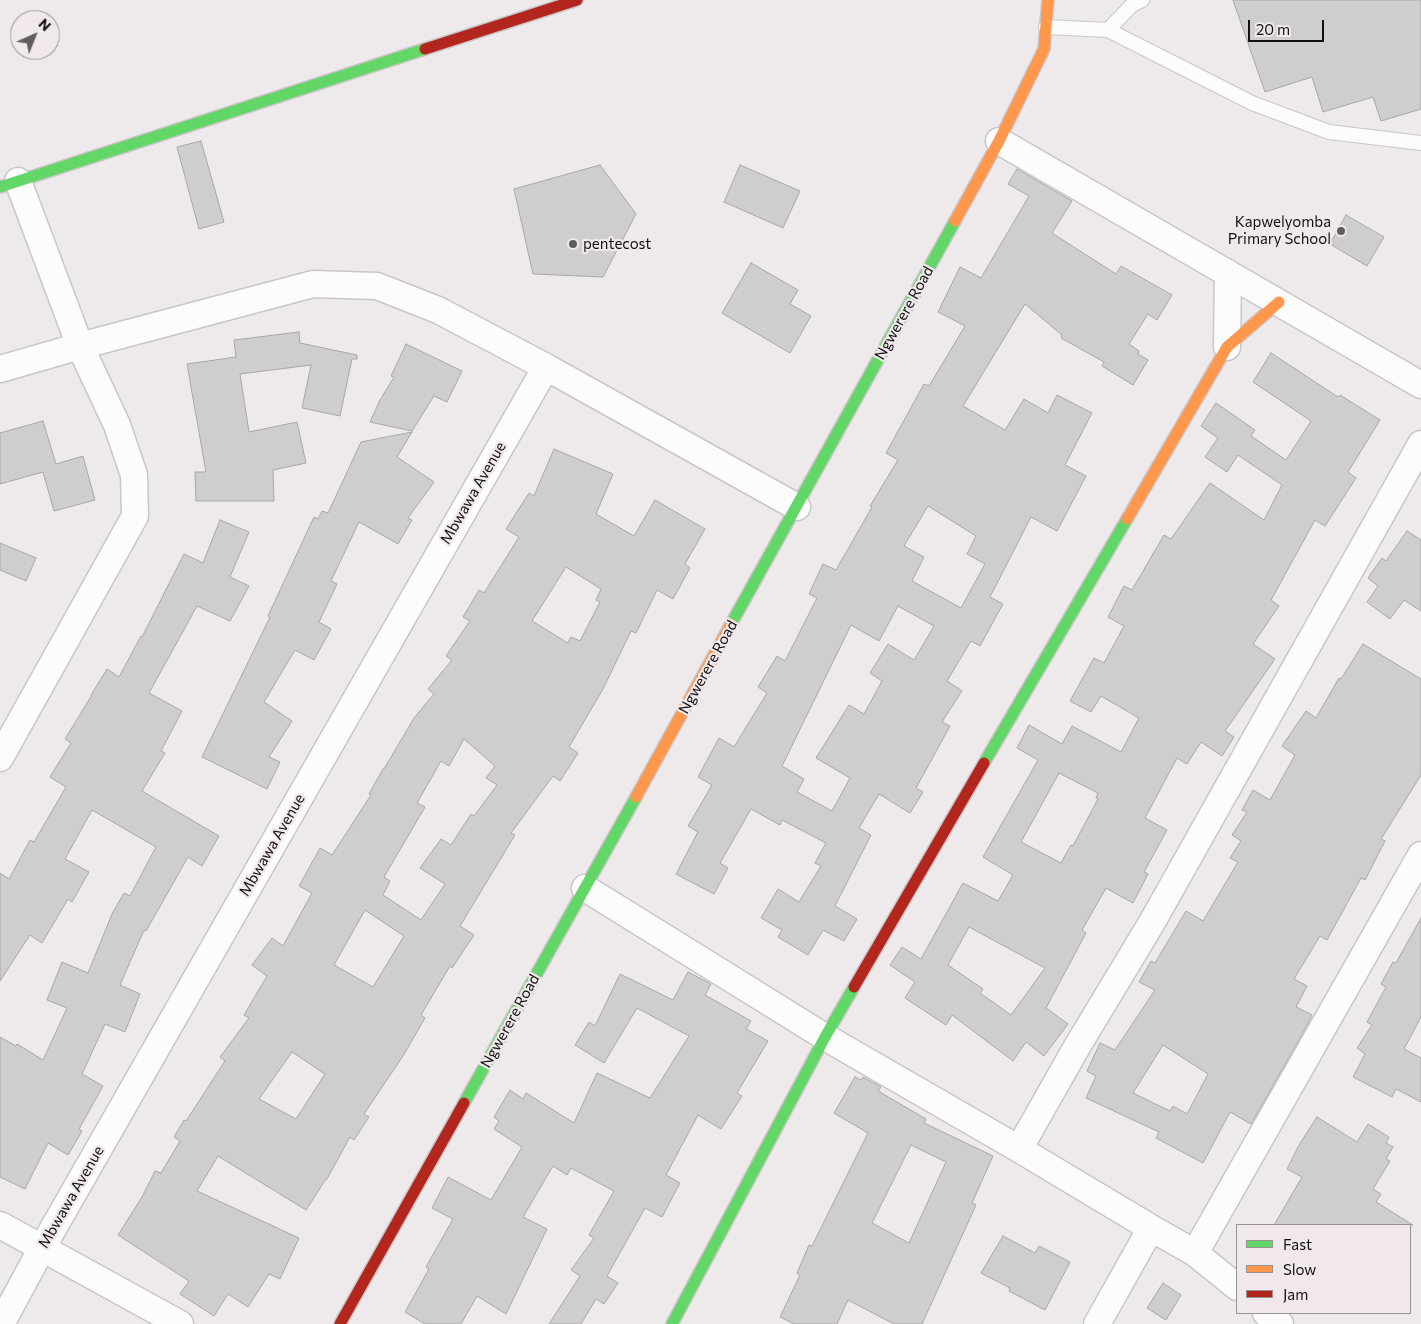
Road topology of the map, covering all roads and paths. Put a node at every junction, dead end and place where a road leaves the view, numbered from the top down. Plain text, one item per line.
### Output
1 (577, 0) edge
2 (1048, 0) edge
3 (1142, 0) edge
4 (1046, 27) junction
5 (1108, 30) junction
6 (999, 141) junction
7 (1421, 143) edge
8 (9, 184) edge
9 (1228, 273) junction
10 (1279, 302) junction
11 (80, 346) junction
12 (1228, 347) junction
13 (546, 367) junction
14 (0, 370) edge
15 (1421, 385) edge
16 (1421, 444) edge
17 (797, 507) junction
18 (0, 758) edge
19 (1421, 855) edge
20 (585, 888) junction
21 (825, 1037) junction
22 (1020, 1149) junction
23 (0, 1225) edge
24 (1151, 1228) junction
25 (42, 1248) junction
26 (1195, 1252) junction
27 (1236, 1285) edge
28 (1267, 1314) edge
29 (1, 1324) edge
30 (180, 1324) edge
31 (340, 1324) edge
32 (672, 1324) edge
33 (1097, 1324) edge
34 (1280, 1324) edge

1 - 8 street
2 - 4 street, Ngwerere Road
3 - 5 lane
4 - 5 lane
4 - 6 street, Ngwerere Road
5 - 7 lane
6 - 9 street
6 - 17 street, Ngwerere Road
8 - 11 street
9 - 10 street
9 - 12 street
10 - 12 street
10 - 15 street
11 - 13 street
11 - 14 street
11 - 18 street
12 - 21 street
13 - 17 street
13 - 25 street, Mbwawa Avenue
16 - 22 street
17 - 20 street, Ngwerere Road
19 - 26 street
20 - 21 street
20 - 31 street, Ngwerere Road
21 - 22 street
21 - 32 street
22 - 24 street
23 - 25 street
24 - 26 street
24 - 33 street
25 - 29 street, Mbwawa Avenue
25 - 30 street
26 - 27 street
28 - 34 street

